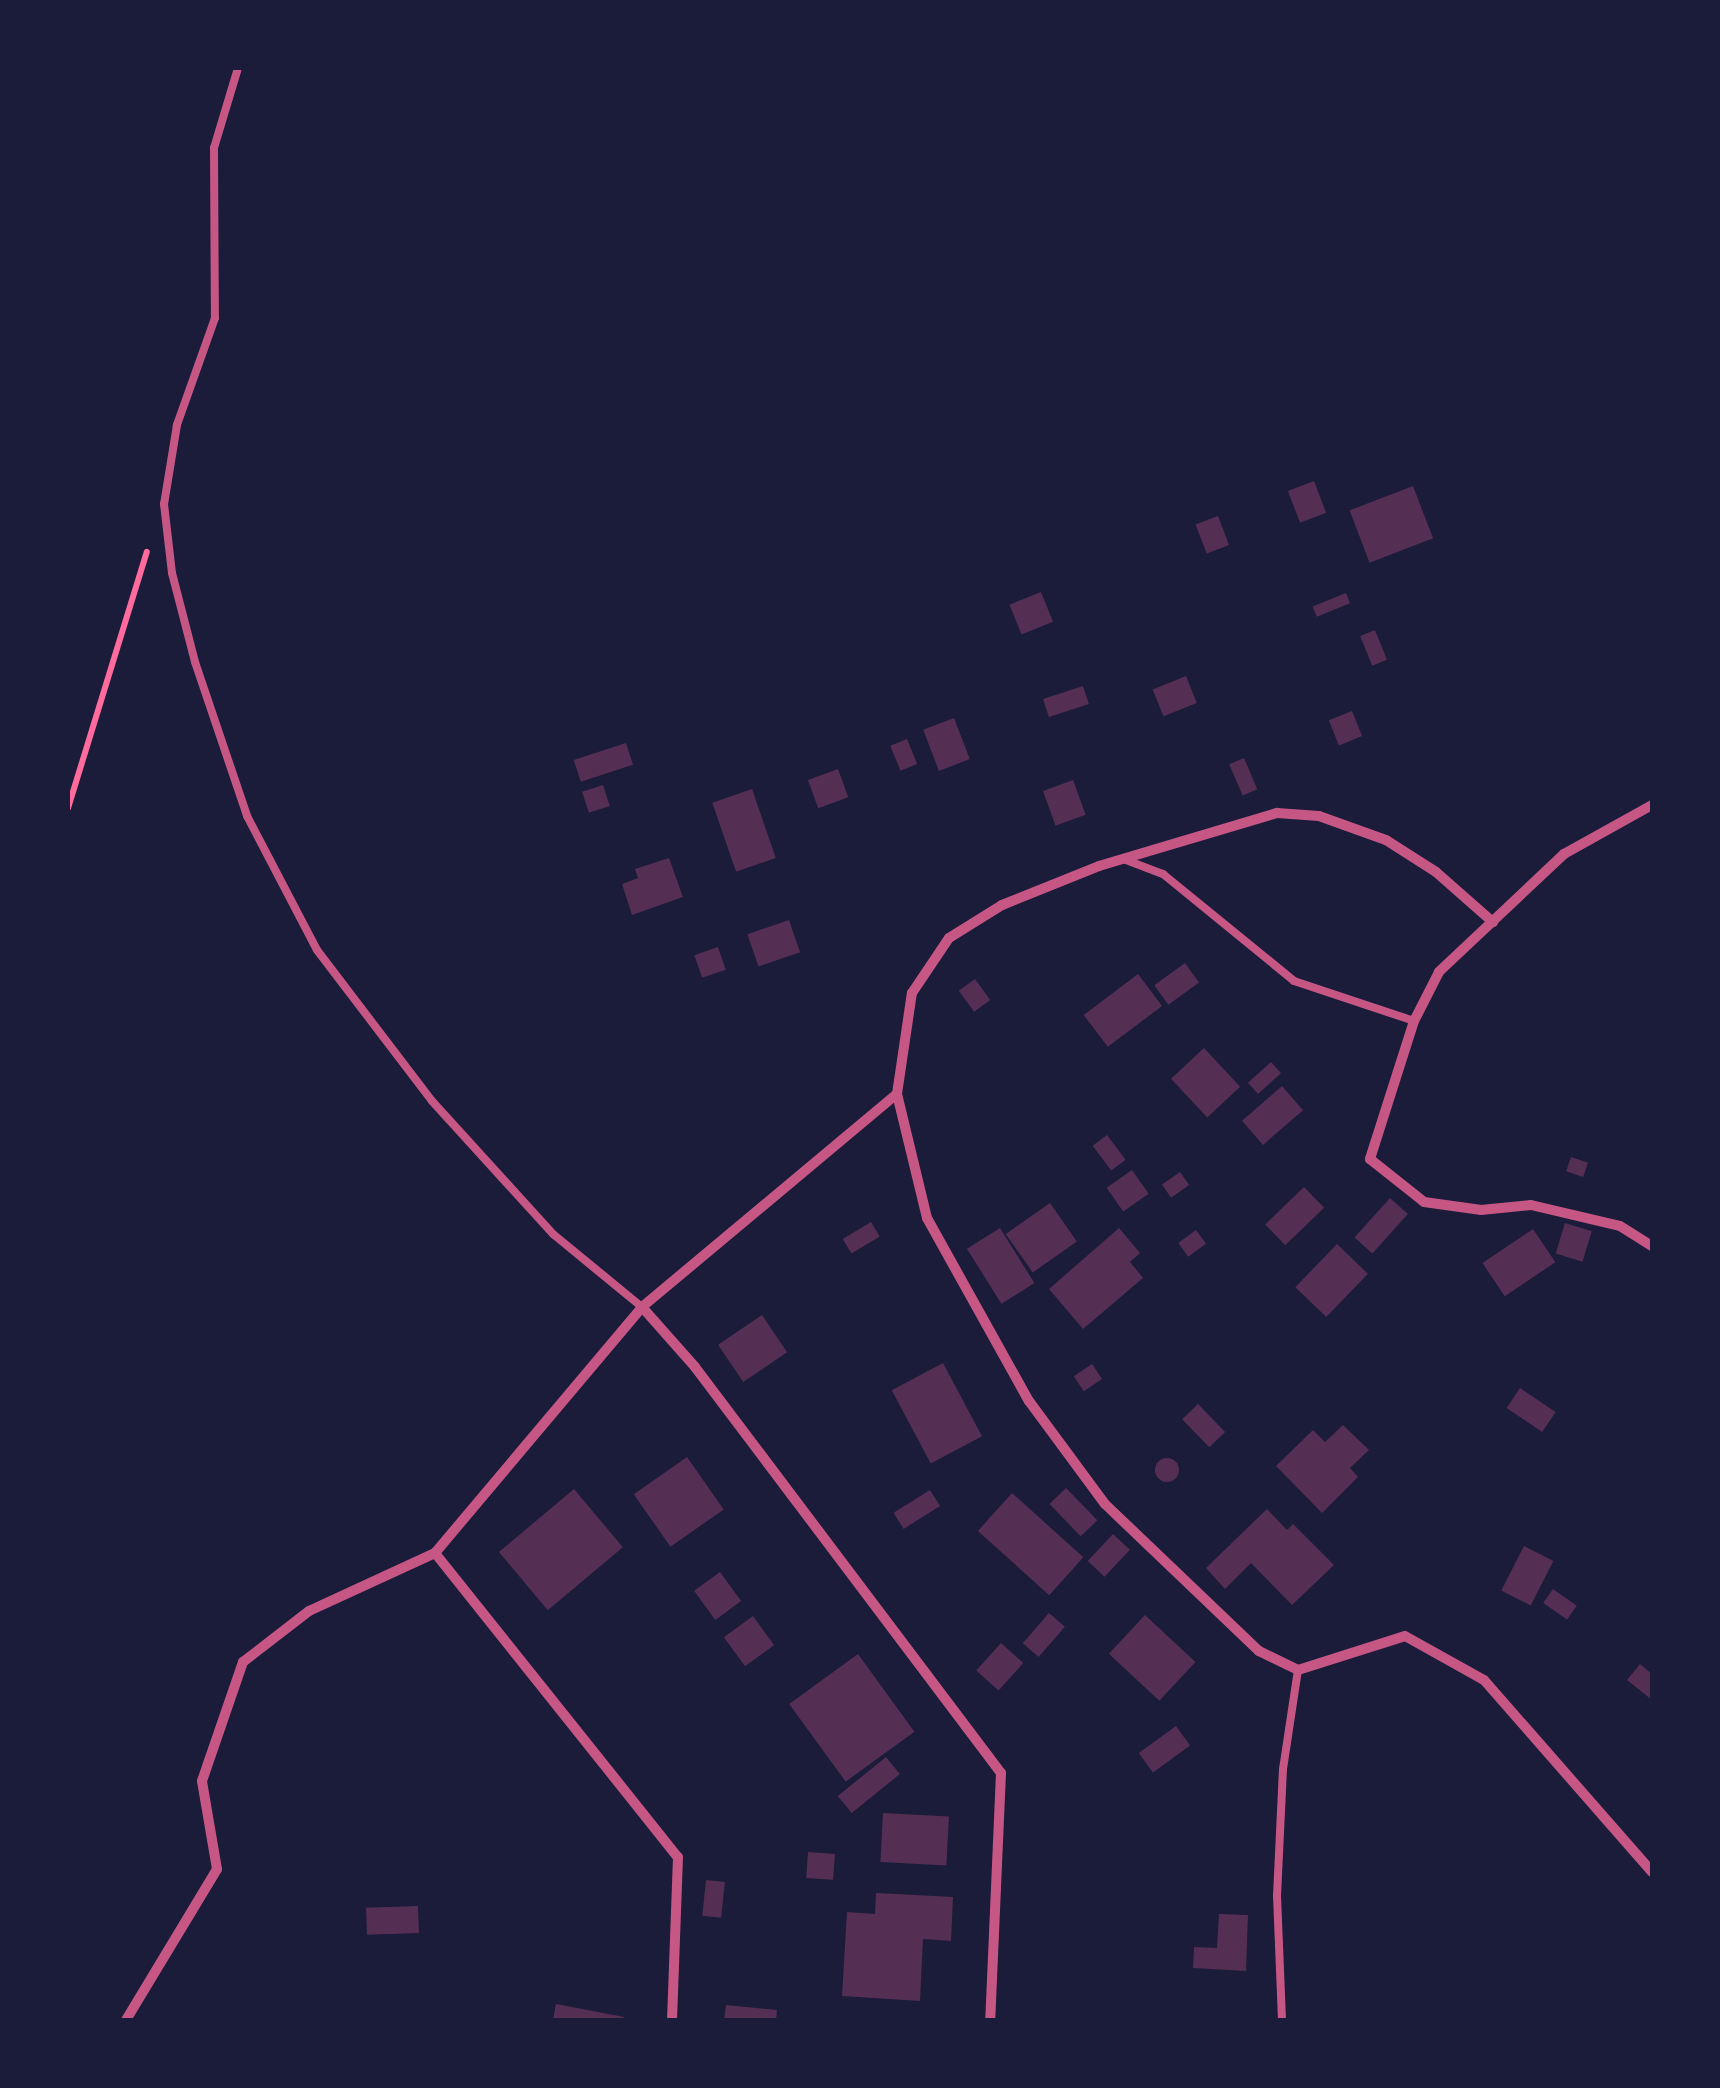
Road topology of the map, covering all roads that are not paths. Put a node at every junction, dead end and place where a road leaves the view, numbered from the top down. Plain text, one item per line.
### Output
1 (238, 68) edge
2 (1652, 804) edge
3 (1122, 858) junction
4 (1493, 922) junction
5 (1414, 1021) junction
6 (897, 1094) junction
7 (1652, 1246) edge
8 (642, 1307) junction
9 (436, 1554) junction
10 (1298, 1670) junction
11 (1652, 1872) edge
12 (126, 2020) edge
13 (672, 2020) edge
14 (990, 2020) edge
15 (1282, 2020) edge

1 - 8 lane
2 - 4 street
3 - 4 street
3 - 5 lane
3 - 6 street
4 - 5 street
5 - 7 street
6 - 8 street
6 - 10 street
8 - 9 street
8 - 14 street
9 - 12 street
9 - 13 street
10 - 11 street
10 - 15 lane

